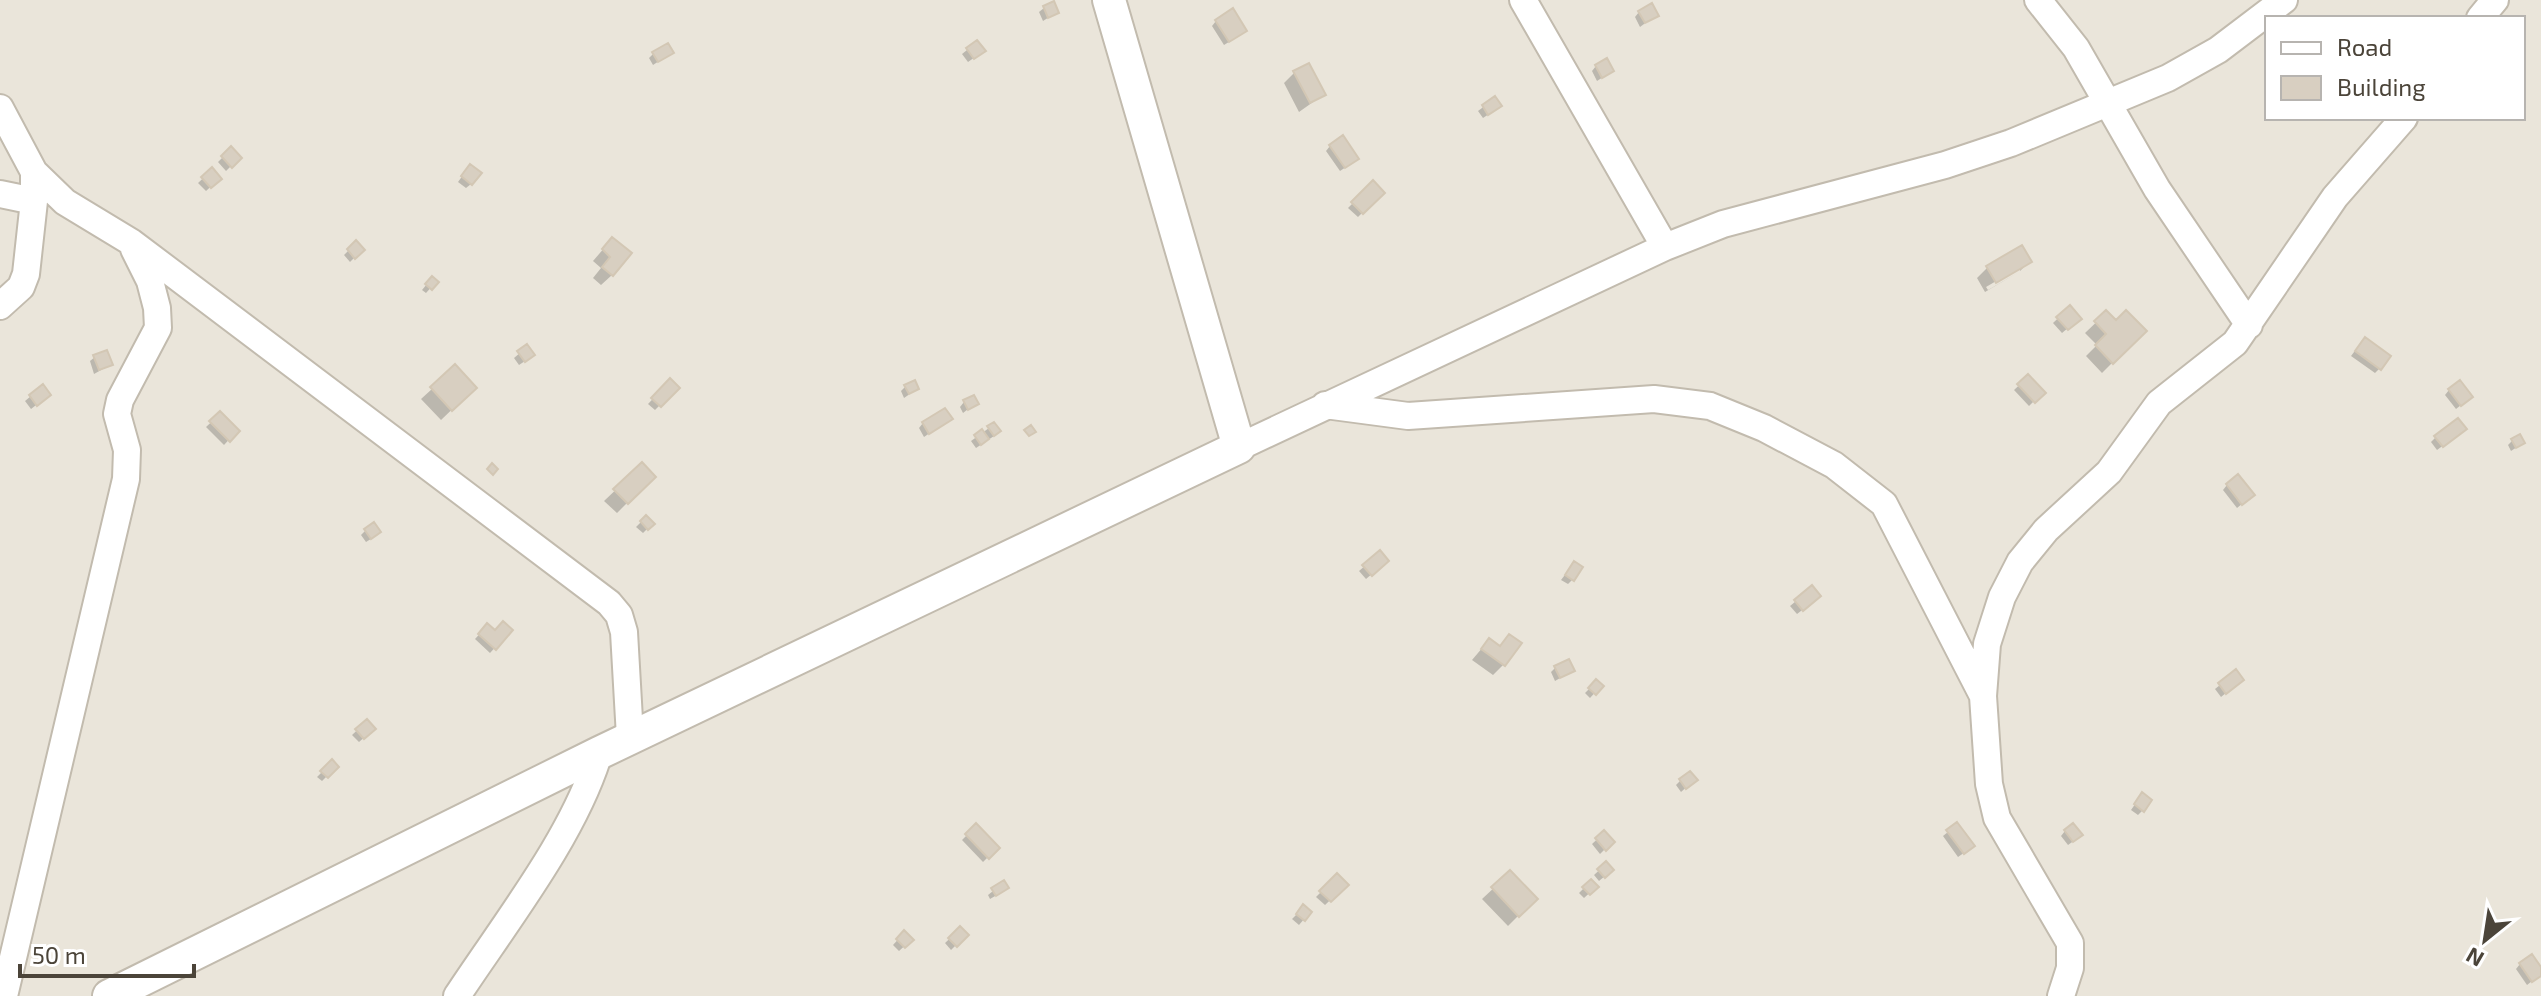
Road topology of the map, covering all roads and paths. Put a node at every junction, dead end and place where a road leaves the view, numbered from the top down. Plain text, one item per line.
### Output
1 (1109, 0) edge
2 (1523, 0) edge
3 (2038, 0) edge
4 (2284, 0) edge
5 (2495, 0) edge
6 (2482, 16) edge
7 (2106, 102) junction
8 (0, 108) edge
9 (2402, 120) edge
10 (34, 172) junction
11 (0, 194) edge
12 (34, 201) junction
13 (131, 242) junction
14 (1665, 247) junction
15 (0, 306) edge
16 (2249, 325) junction
17 (1325, 405) junction
18 (1239, 447) junction
19 (1983, 696) junction
20 (630, 737) junction
21 (599, 753) junction
22 (486, 953) junction
23 (4, 996) edge
24 (109, 996) edge
25 (457, 996) edge
26 (480, 996) edge
27 (2061, 996) edge

1 - 18 street
2 - 14 street
3 - 7 street
4 - 7 street
5 - 6 street
7 - 14 street
7 - 16 street
8 - 10 street
9 - 16 street
10 - 12 street
10 - 13 street
11 - 12 street
12 - 15 street
13 - 20 street
13 - 23 street
14 - 17 street
16 - 19 street
17 - 18 street
17 - 19 street
18 - 20 street
19 - 27 street
20 - 21 street
21 - 22 street
21 - 24 street
22 - 25 street
22 - 26 street

